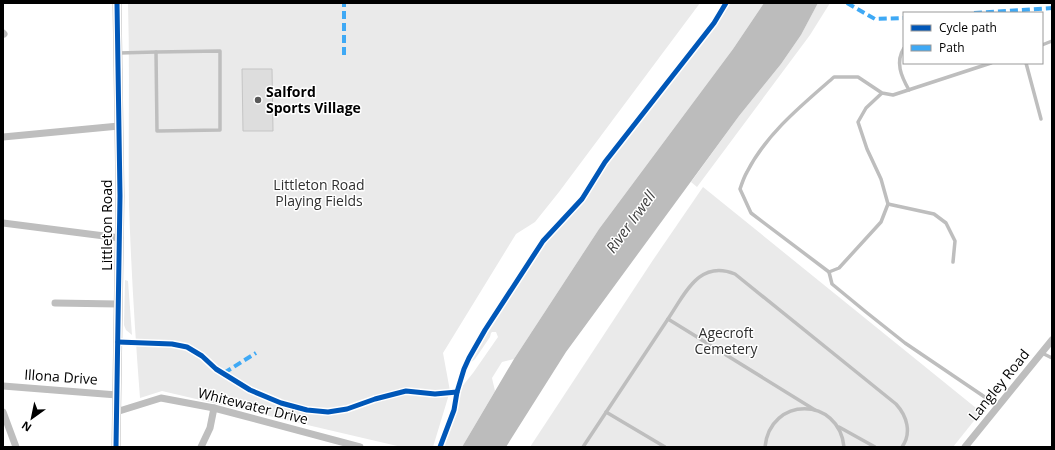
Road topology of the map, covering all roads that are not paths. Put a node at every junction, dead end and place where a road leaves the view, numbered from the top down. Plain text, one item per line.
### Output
1 (117, 3) edge
2 (903, 50) edge
3 (156, 52) junction
4 (118, 53) junction
5 (988, 64) edge
6 (1026, 64) edge
7 (909, 90) junction
8 (882, 93) junction
9 (1041, 120) dead end
10 (119, 126) junction
11 (3, 137) edge
12 (888, 204) junction
13 (3, 223) edge
14 (120, 238) junction
15 (953, 262) dead end
16 (829, 272) junction
17 (55, 303) dead end
18 (118, 304) junction
19 (668, 319) junction
20 (1052, 340) edge
21 (1042, 353) junction
22 (1052, 358) edge
23 (3, 386) edge
24 (117, 395) junction
25 (998, 406) junction
26 (214, 408) junction
27 (816, 410) junction
28 (3, 412) edge
29 (116, 412) junction
30 (606, 412) junction
31 (838, 427) junction
32 (339, 445) edge
33 (16, 447) edge
34 (116, 447) edge
35 (201, 447) edge
36 (360, 447) edge
37 (583, 447) edge
38 (665, 447) edge
39 (765, 447) edge
40 (844, 447) edge
41 (875, 447) edge
42 (902, 447) edge
43 (965, 447) edge

1 - 4 street, Littleton Road
2 - 7 lane
3 - 3 lane
3 - 4 lane
4 - 10 street, Littleton Road
5 - 7 lane
6 - 9 lane
7 - 8 lane
8 - 12 lane
8 - 16 lane
10 - 11 street
10 - 14 street, Littleton Road
12 - 15 lane
12 - 16 lane
13 - 14 street
14 - 18 street, Littleton Road
16 - 25 lane
17 - 18 street
18 - 24 street, Littleton Road
19 - 27 lane
19 - 30 lane
19 - 42 lane
20 - 21 street, Langley Road
21 - 22 lane
21 - 25 street, Langley Road
23 - 24 street, Illona Drive
24 - 29 street, Littleton Road
25 - 43 street, Langley Road
26 - 29 street, Whitewater Drive
26 - 32 street, Whitewater Drive
26 - 35 street
27 - 31 lane
27 - 39 lane
28 - 33 street
29 - 34 street, Littleton Road
30 - 37 lane
30 - 38 lane
31 - 40 lane
31 - 41 lane
32 - 36 street, Whitewater Drive

